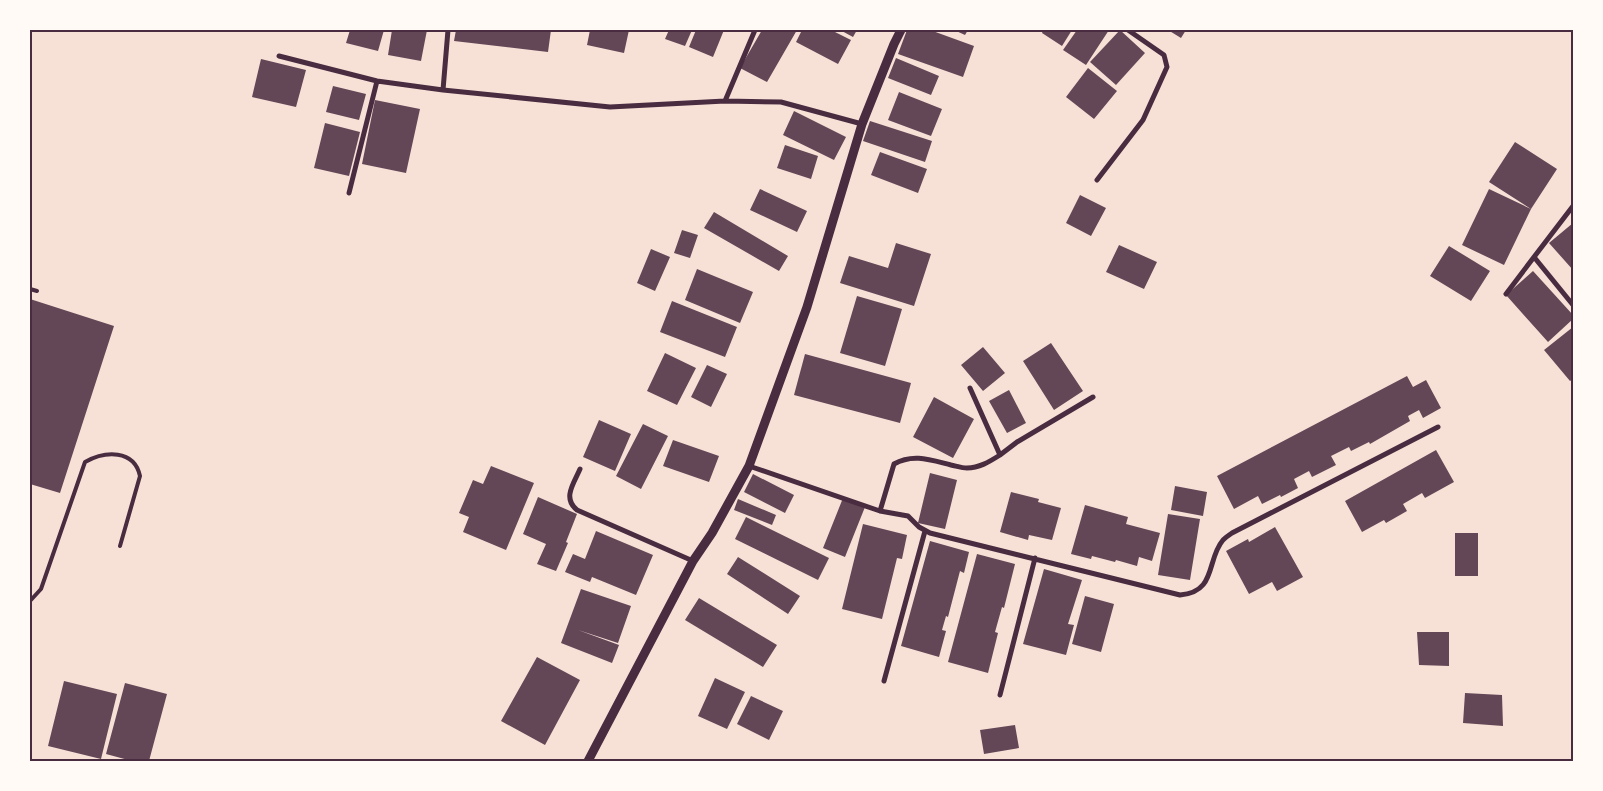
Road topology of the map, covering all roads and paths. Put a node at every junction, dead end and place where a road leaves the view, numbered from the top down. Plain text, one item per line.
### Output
1 (448, 30) edge
2 (755, 30) edge
3 (901, 30) edge
4 (1128, 30) edge
5 (279, 56) dead end
6 (377, 81) junction
7 (443, 90) junction
8 (725, 101) junction
9 (862, 124) junction
10 (1097, 180) dead end
11 (349, 193) dead end
12 (1573, 206) edge
13 (1534, 257) junction
14 (30, 289) edge
15 (37, 290) dead end
16 (1506, 294) dead end
17 (1573, 305) edge
18 (970, 388) dead end
19 (1093, 397) dead end
20 (1438, 427) dead end
21 (1000, 455) junction
22 (749, 466) junction
23 (580, 469) dead end
24 (880, 511) junction
25 (926, 530) junction
26 (120, 546) dead end
27 (1035, 558) junction
28 (693, 562) junction
29 (30, 601) edge
30 (884, 681) dead end
31 (1000, 695) dead end
32 (588, 761) edge

1 - 7 street
2 - 8 street
3 - 9 street
4 - 10 street
5 - 6 street
6 - 7 street
6 - 11 street
7 - 8 street
8 - 9 street
9 - 22 street
12 - 13 street
13 - 16 street
13 - 17 street
14 - 15 lane
18 - 21 street
19 - 21 street
20 - 27 street
21 - 24 street
22 - 24 street
22 - 28 street
23 - 28 street
24 - 25 street
25 - 27 street
25 - 30 street
26 - 29 lane
27 - 31 street
28 - 32 street

